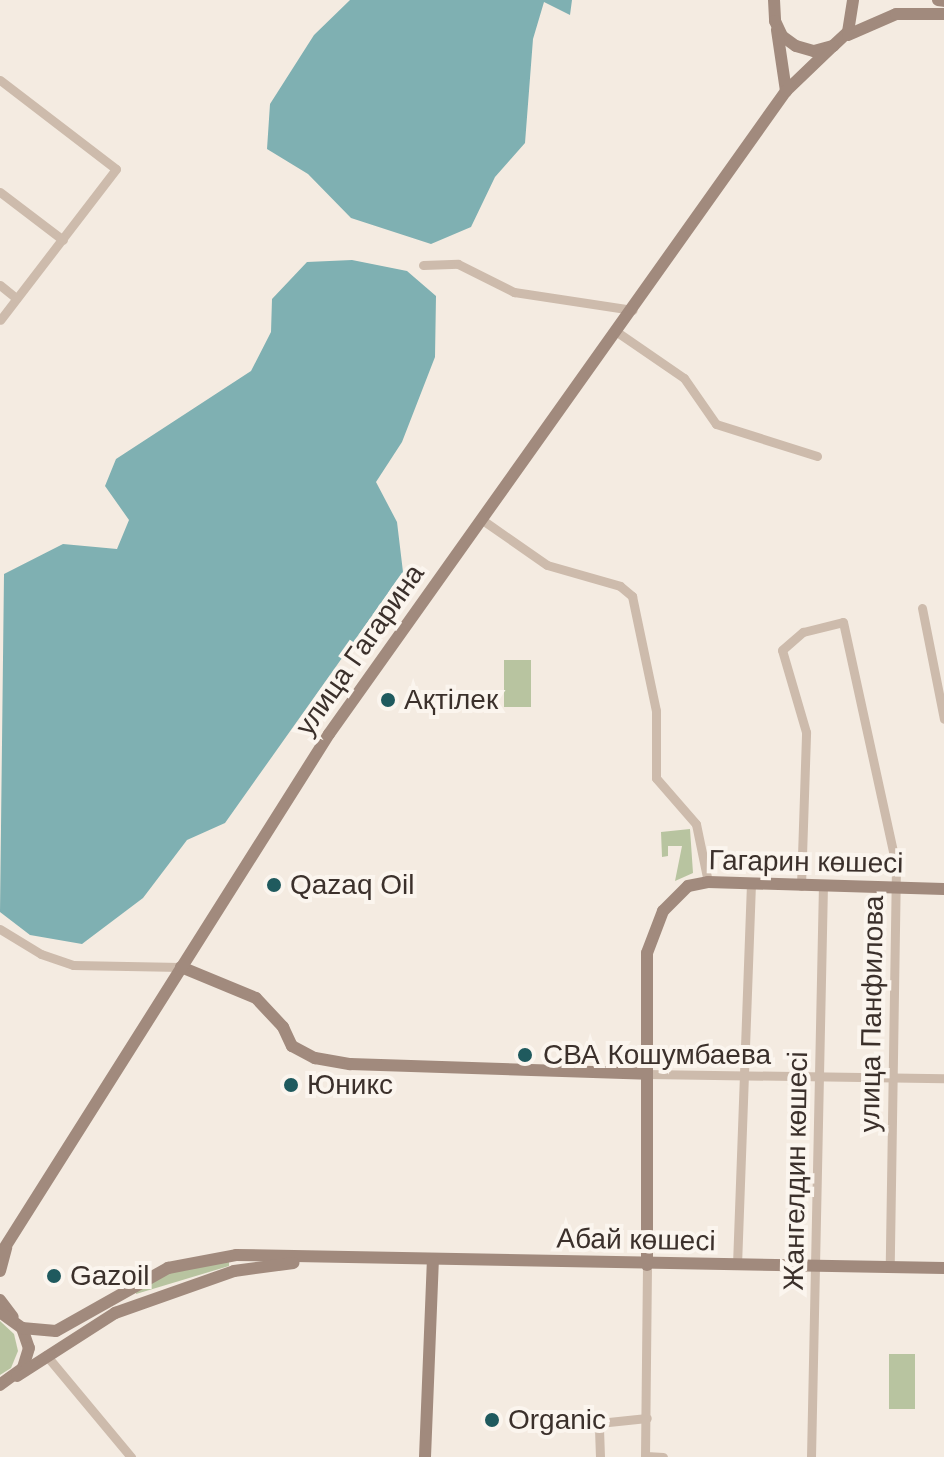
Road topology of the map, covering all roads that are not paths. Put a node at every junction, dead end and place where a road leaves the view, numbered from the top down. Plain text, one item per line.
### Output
1 (765, 0) edge
2 (774, 0) edge
3 (853, 0) edge
4 (938, 0) edge
5 (944, 1) edge
6 (944, 14) edge
7 (776, 24) junction
8 (837, 43) junction
9 (0, 80) edge
10 (786, 91) junction
11 (0, 192) edge
12 (63, 240) junction
13 (423, 265) dead end
14 (0, 285) edge
15 (16, 298) junction
16 (633, 310) junction
17 (0, 320) edge
18 (617, 332) junction
19 (817, 456) dead end
20 (481, 519) junction
21 (922, 608) dead end
22 (944, 719) edge
23 (708, 882) junction
24 (751, 885) junction
25 (801, 886) junction
26 (823, 886) junction
27 (897, 888) junction
28 (944, 889) edge
29 (0, 929) edge
30 (181, 967) junction
31 (647, 1074) junction
32 (893, 1077) junction
33 (742, 1078) junction
34 (820, 1078) junction
35 (944, 1078) edge
36 (5, 1241) edge
37 (0, 1255) edge
38 (328, 1259) junction
39 (433, 1261) junction
40 (647, 1265) junction
41 (737, 1265) junction
42 (814, 1267) junction
43 (890, 1268) junction
44 (944, 1268) edge
45 (0, 1271) edge
46 (0, 1288) edge
47 (2, 1307) edge
48 (20, 1325) junction
49 (46, 1355) junction
50 (6, 1383) edge
51 (647, 1418) junction
52 (131, 1457) edge
53 (425, 1457) edge
54 (600, 1457) edge
55 (646, 1457) edge
56 (663, 1457) edge
57 (811, 1457) edge

1 - 7 main road
2 - 7 main road
3 - 8 main road
4 - 5 main road
6 - 8 main road
7 - 8 main road
7 - 10 main road
8 - 10 main road, улица Гагарина
9 - 12 street
10 - 16 main road, улица Гагарина
11 - 12 street
12 - 15 street
13 - 16 street
14 - 15 street
15 - 17 street
16 - 18 main road, улица Гагарина
18 - 19 street
18 - 20 main road, улица Гагарина
20 - 23 street
20 - 30 main road, улица Гагарина
21 - 22 street
23 - 24 main road, Гагарин көшесі
23 - 31 main road, Гагарин көшесі
24 - 25 main road, Гагарин көшесі
24 - 33 street
25 - 26 main road, Гагарин көшесі
25 - 27 street, улица Панфилова
26 - 27 main road, Гагарин көшесі
26 - 34 street, Жангелдин көшесі
27 - 28 main road, Гагарин көшесі
27 - 32 street, улица Панфилова
29 - 30 street
30 - 31 main road
30 - 36 main road, улица Гагарина
31 - 33 street
31 - 40 main road
32 - 34 street
32 - 35 street
32 - 43 street, улица Панфилова
33 - 34 street
33 - 41 street
34 - 42 street, Жангелдин көшесі
36 - 37 main road, улица Гагарина
36 - 45 main road
38 - 39 main road, Абай көшесі
38 - 48 main road, Абай көшесі
38 - 49 main road, Абай көшесі
39 - 40 main road, Абай көшесі
39 - 53 main road
40 - 41 main road, Абай көшесі
40 - 51 street
41 - 42 main road, Абай көшесі
42 - 43 main road, Абай көшесі
42 - 57 street, Жангелдин көшесі
43 - 44 main road, Абай көшесі
46 - 47 main road
47 - 48 main road
48 - 49 main road
48 - 50 main road
49 - 50 main road, Абай көшесі
49 - 52 street
51 - 54 street
51 - 55 street
55 - 56 street

